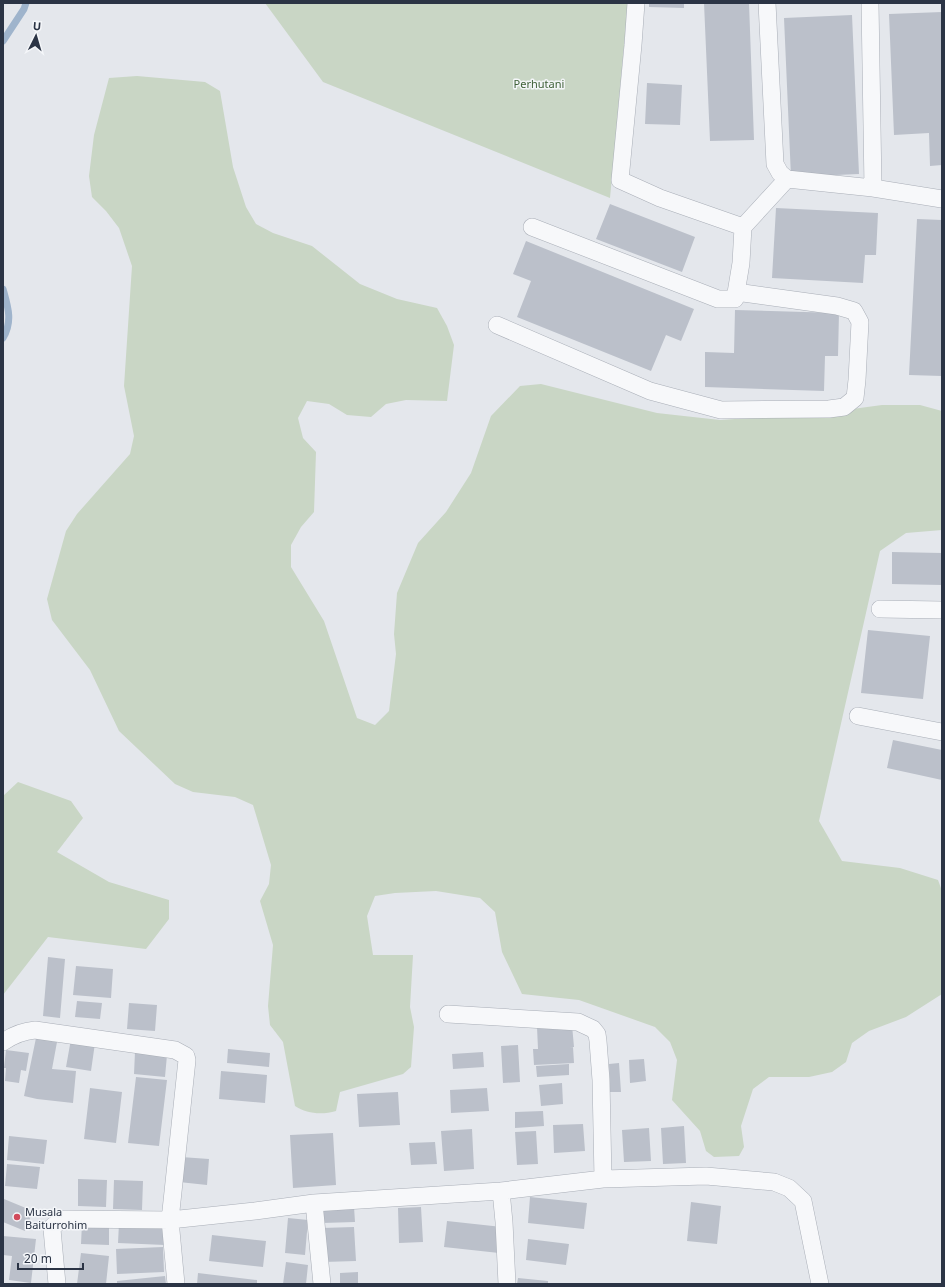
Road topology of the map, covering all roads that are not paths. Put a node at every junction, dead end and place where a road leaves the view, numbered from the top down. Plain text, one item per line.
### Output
1 (636, 3) edge
2 (767, 3) edge
3 (870, 3) edge
4 (787, 179) junction
5 (873, 188) junction
6 (942, 199) edge
7 (532, 227) dead end
8 (743, 227) junction
9 (736, 292) junction
10 (497, 325) dead end
11 (880, 609) dead end
12 (942, 610) edge
13 (858, 716) dead end
14 (942, 732) edge
15 (448, 1014) dead end
16 (3, 1042) edge
17 (603, 1179) junction
18 (500, 1191) junction
19 (314, 1203) junction
20 (170, 1220) junction
21 (57, 1284) edge
22 (176, 1284) edge
23 (322, 1284) edge
24 (507, 1284) edge
25 (820, 1284) edge

1 - 8 street
2 - 4 street
3 - 5 street
4 - 5 street
4 - 8 street
5 - 6 street
7 - 9 street
8 - 9 street
9 - 10 street
11 - 12 street
13 - 14 street
15 - 17 street
16 - 20 street
17 - 18 street
17 - 25 street
18 - 19 street
18 - 24 street
19 - 20 street
19 - 23 street
20 - 21 street
20 - 22 street

